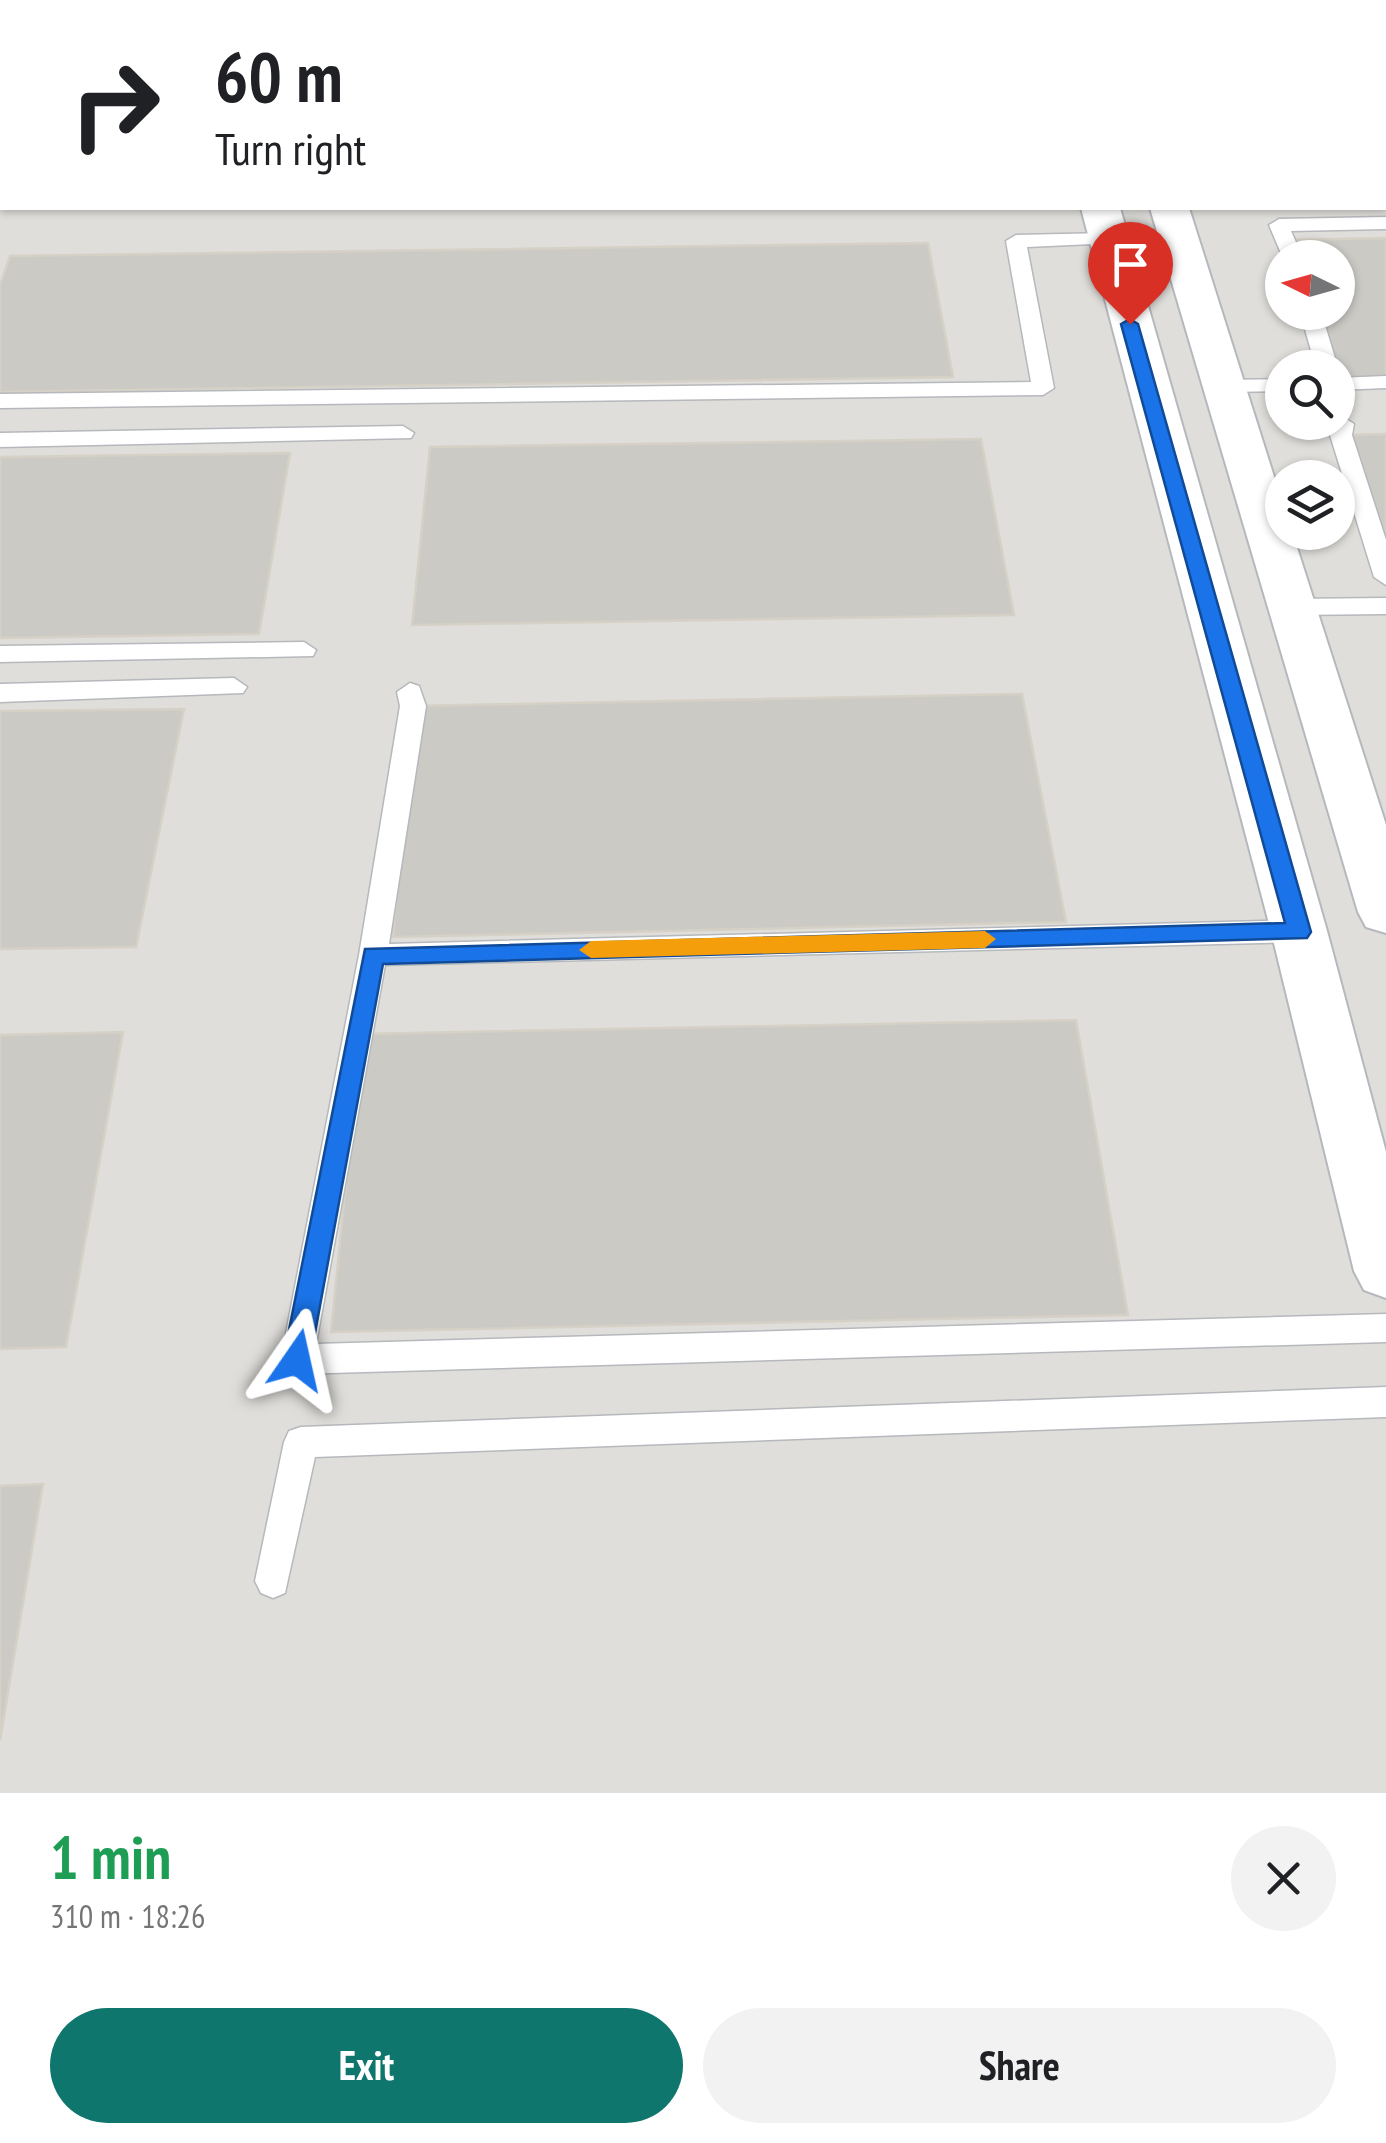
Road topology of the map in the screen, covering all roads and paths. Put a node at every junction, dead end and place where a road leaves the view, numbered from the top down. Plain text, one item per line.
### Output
1 (1170, 210) edge
2 (1104, 223) edge
3 (1386, 223) edge
4 (1285, 240) edge
5 (1198, 296) junction
6 (1123, 297) junction
7 (1143, 372) junction
8 (1224, 379) junction
9 (1386, 382) edge
10 (1265, 383) edge
11 (1355, 383) edge
12 (0, 401) edge
13 (403, 434) dead end
14 (0, 440) edge
15 (1343, 440) edge
16 (1386, 577) edge
17 (1386, 606) edge
18 (1294, 608) junction
19 (304, 650) dead end
20 (0, 654) edge
21 (234, 687) dead end
22 (410, 692) dead end
23 (0, 693) edge
24 (1386, 912) edge
25 (1299, 932) junction
26 (373, 955) junction
27 (1386, 1271) edge
28 (1386, 1328) edge
29 (1386, 1402) edge
30 (273, 1581) dead end

1 - 5 street
2 - 6 street
2 - 12 lane
3 - 4 lane
5 - 6 street
5 - 8 street
6 - 7 street
7 - 8 street
7 - 25 street
8 - 10 lane
8 - 18 street
9 - 11 lane
13 - 14 lane
15 - 16 lane
17 - 18 lane
18 - 24 street
19 - 20 lane
21 - 23 lane
22 - 26 lane
25 - 26 lane
25 - 27 street
26 - 28 lane
29 - 30 lane

